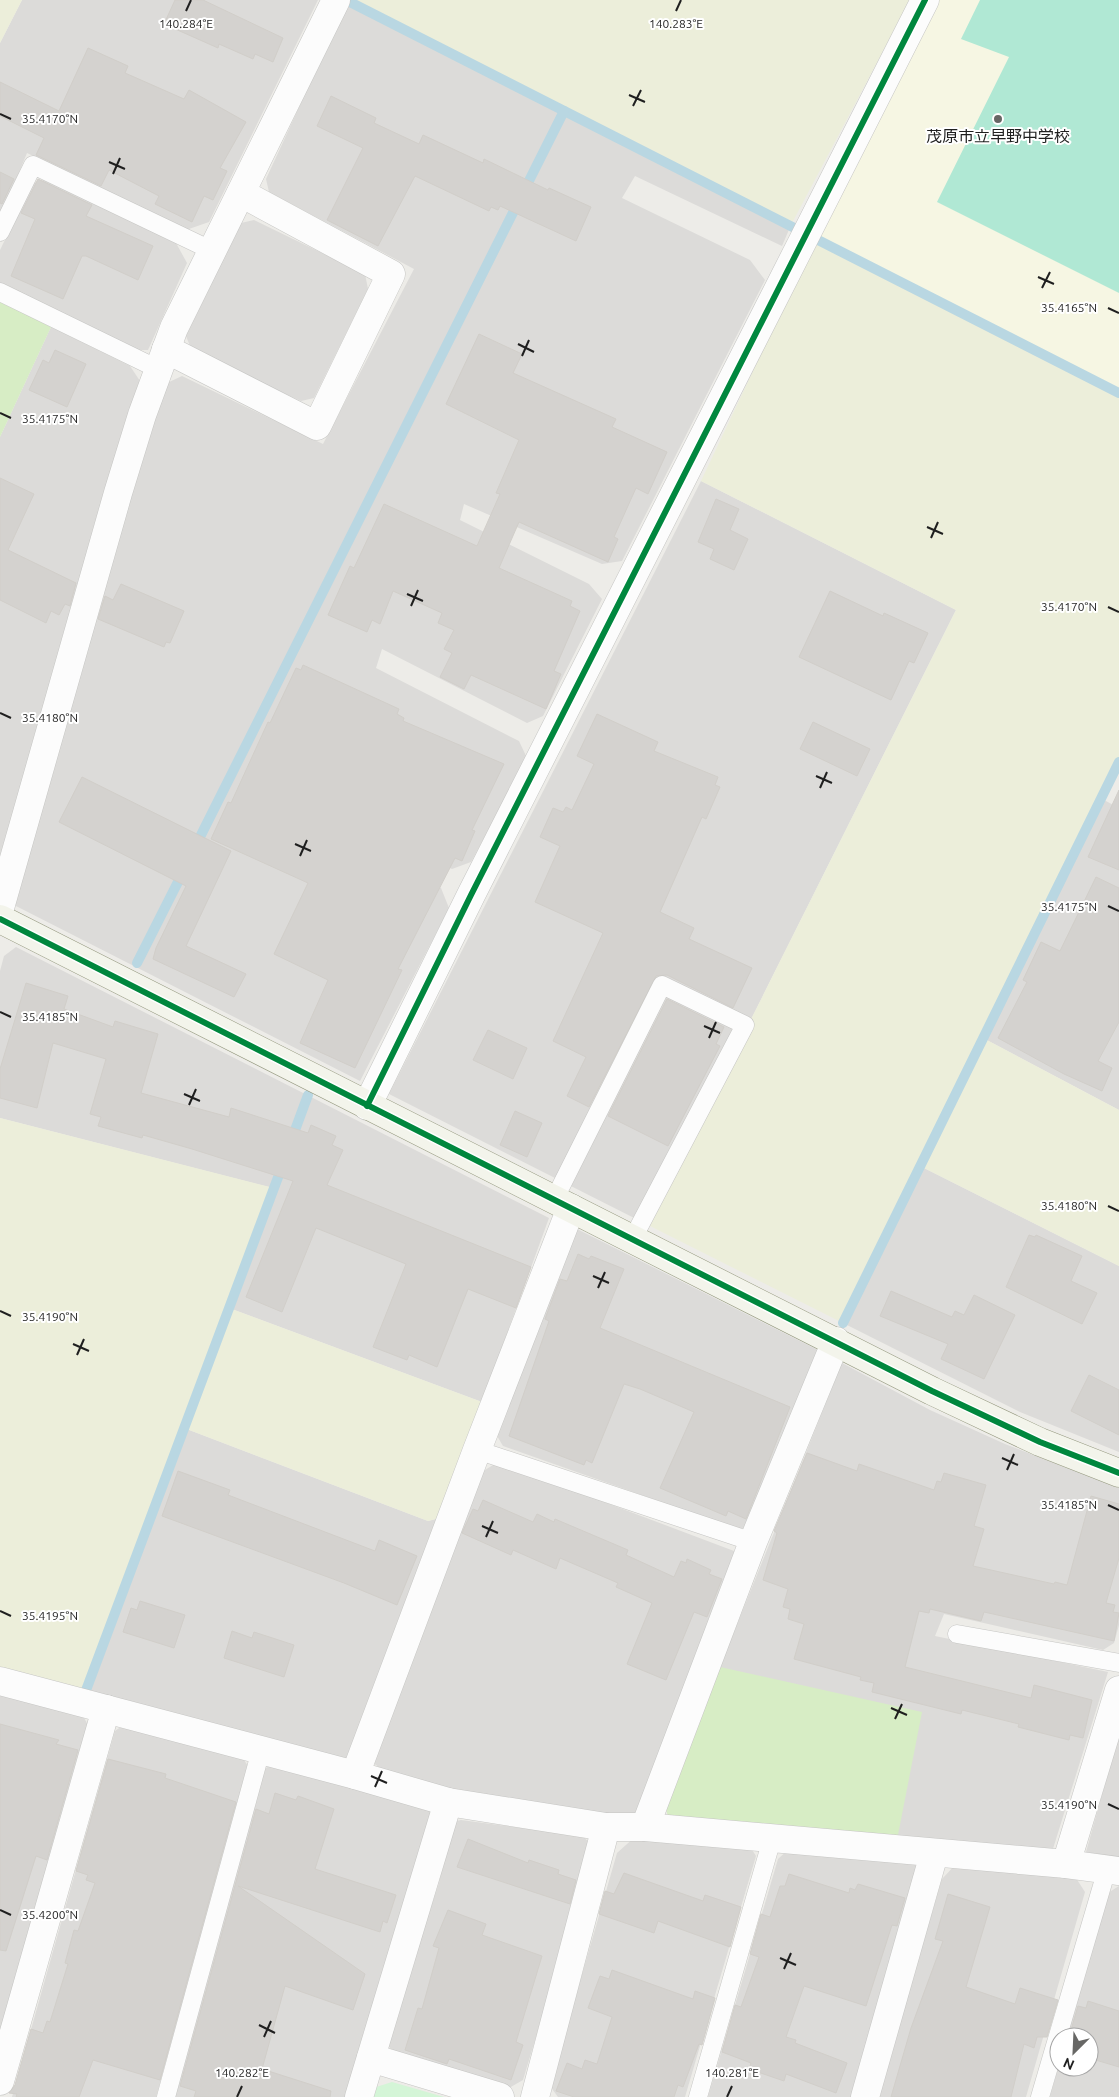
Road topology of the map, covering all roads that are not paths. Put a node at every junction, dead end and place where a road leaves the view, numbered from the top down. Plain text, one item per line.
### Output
1 (925, 0) edge
2 (334, 5) edge
3 (241, 193) junction
4 (0, 232) edge
5 (213, 251) junction
6 (0, 292) edge
7 (162, 359) junction
8 (0, 908) edge
9 (0, 919) edge
10 (367, 1106) junction
11 (562, 1204) junction
12 (632, 1240) junction
13 (836, 1341) junction
14 (476, 1450) junction
15 (1119, 1473) edge
16 (753, 1542) junction
17 (957, 1634) dead end
18 (1119, 1663) edge
19 (0, 1681) edge
20 (1119, 1690) edge
21 (106, 1709) junction
22 (261, 1750) junction
23 (355, 1775) junction
24 (448, 1802) junction
25 (606, 1827) junction
26 (645, 1827) junction
27 (772, 1839) junction
28 (934, 1854) junction
29 (1066, 1864) junction
30 (1113, 1870) edge
31 (371, 2058) junction
32 (0, 2081) edge
33 (166, 2097) edge
34 (359, 2097) edge
35 (500, 2097) edge
36 (535, 2097) edge
37 (698, 2097) edge
38 (864, 2097) edge
39 (1040, 2097) edge

1 - 10 street
2 - 3 street
3 - 5 street
3 - 7 street
4 - 5 lane
5 - 7 street
6 - 7 lane
7 - 8 street
9 - 10 street
10 - 11 street
11 - 12 street
11 - 12 lane
11 - 14 street
12 - 13 street
13 - 15 street
13 - 16 street
14 - 16 lane
14 - 23 street
16 - 26 street
17 - 18 lane
19 - 21 street
20 - 29 street
21 - 22 street
21 - 32 street
22 - 23 street
22 - 33 lane
23 - 24 street
24 - 25 street
24 - 31 street
25 - 26 street
25 - 36 street
26 - 27 street
27 - 28 street
27 - 37 lane
28 - 29 street
28 - 38 street
29 - 30 street
30 - 39 lane
31 - 34 street
31 - 35 street

